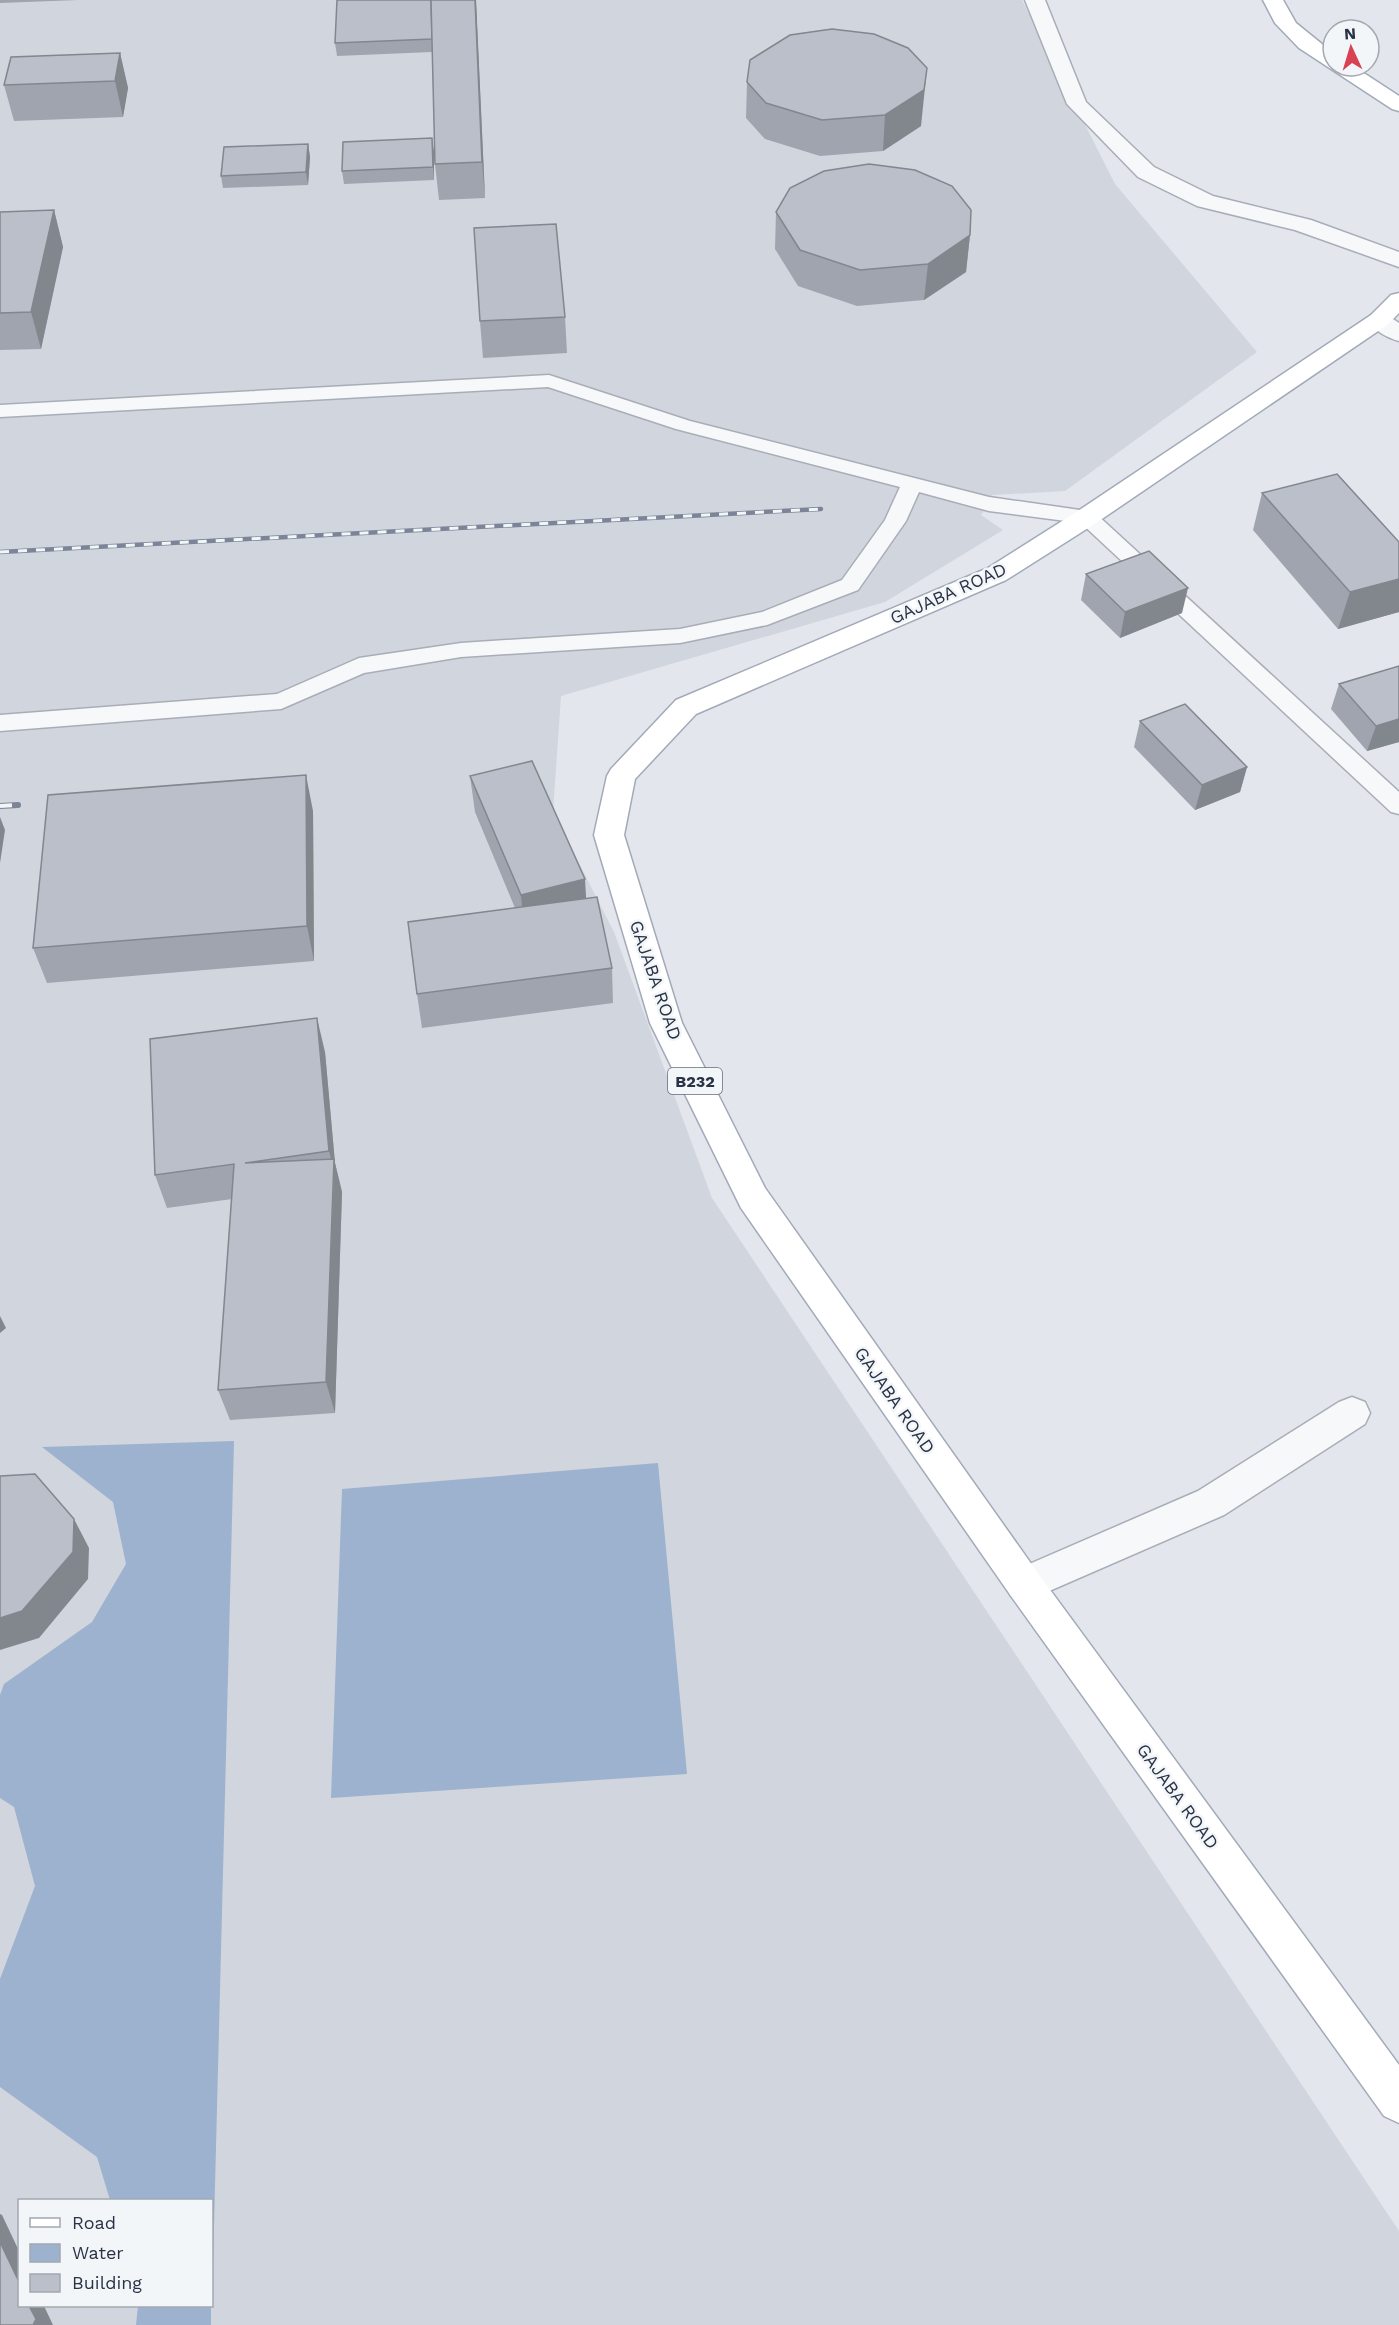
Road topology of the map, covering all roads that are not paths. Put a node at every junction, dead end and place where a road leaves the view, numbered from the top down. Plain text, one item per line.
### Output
1 (1035, 0) edge
2 (1273, 0) edge
3 (1321, 54) edge
4 (1357, 78) edge
5 (1399, 105) edge
6 (1399, 260) edge
7 (1392, 318) edge
8 (0, 411) edge
9 (912, 484) junction
10 (1087, 517) junction
11 (0, 723) edge
12 (1399, 806) edge
13 (1352, 1413) dead end
14 (1024, 1584) junction
15 (1399, 2101) edge

1 - 6 street
2 - 3 main road
4 - 5 main road
7 - 10 main road, GAJABA ROAD / B232
8 - 9 lane
9 - 10 lane
9 - 11 lane
10 - 12 lane
10 - 14 main road, GAJABA ROAD / B232
13 - 14 street
14 - 15 main road, GAJABA ROAD / B232

